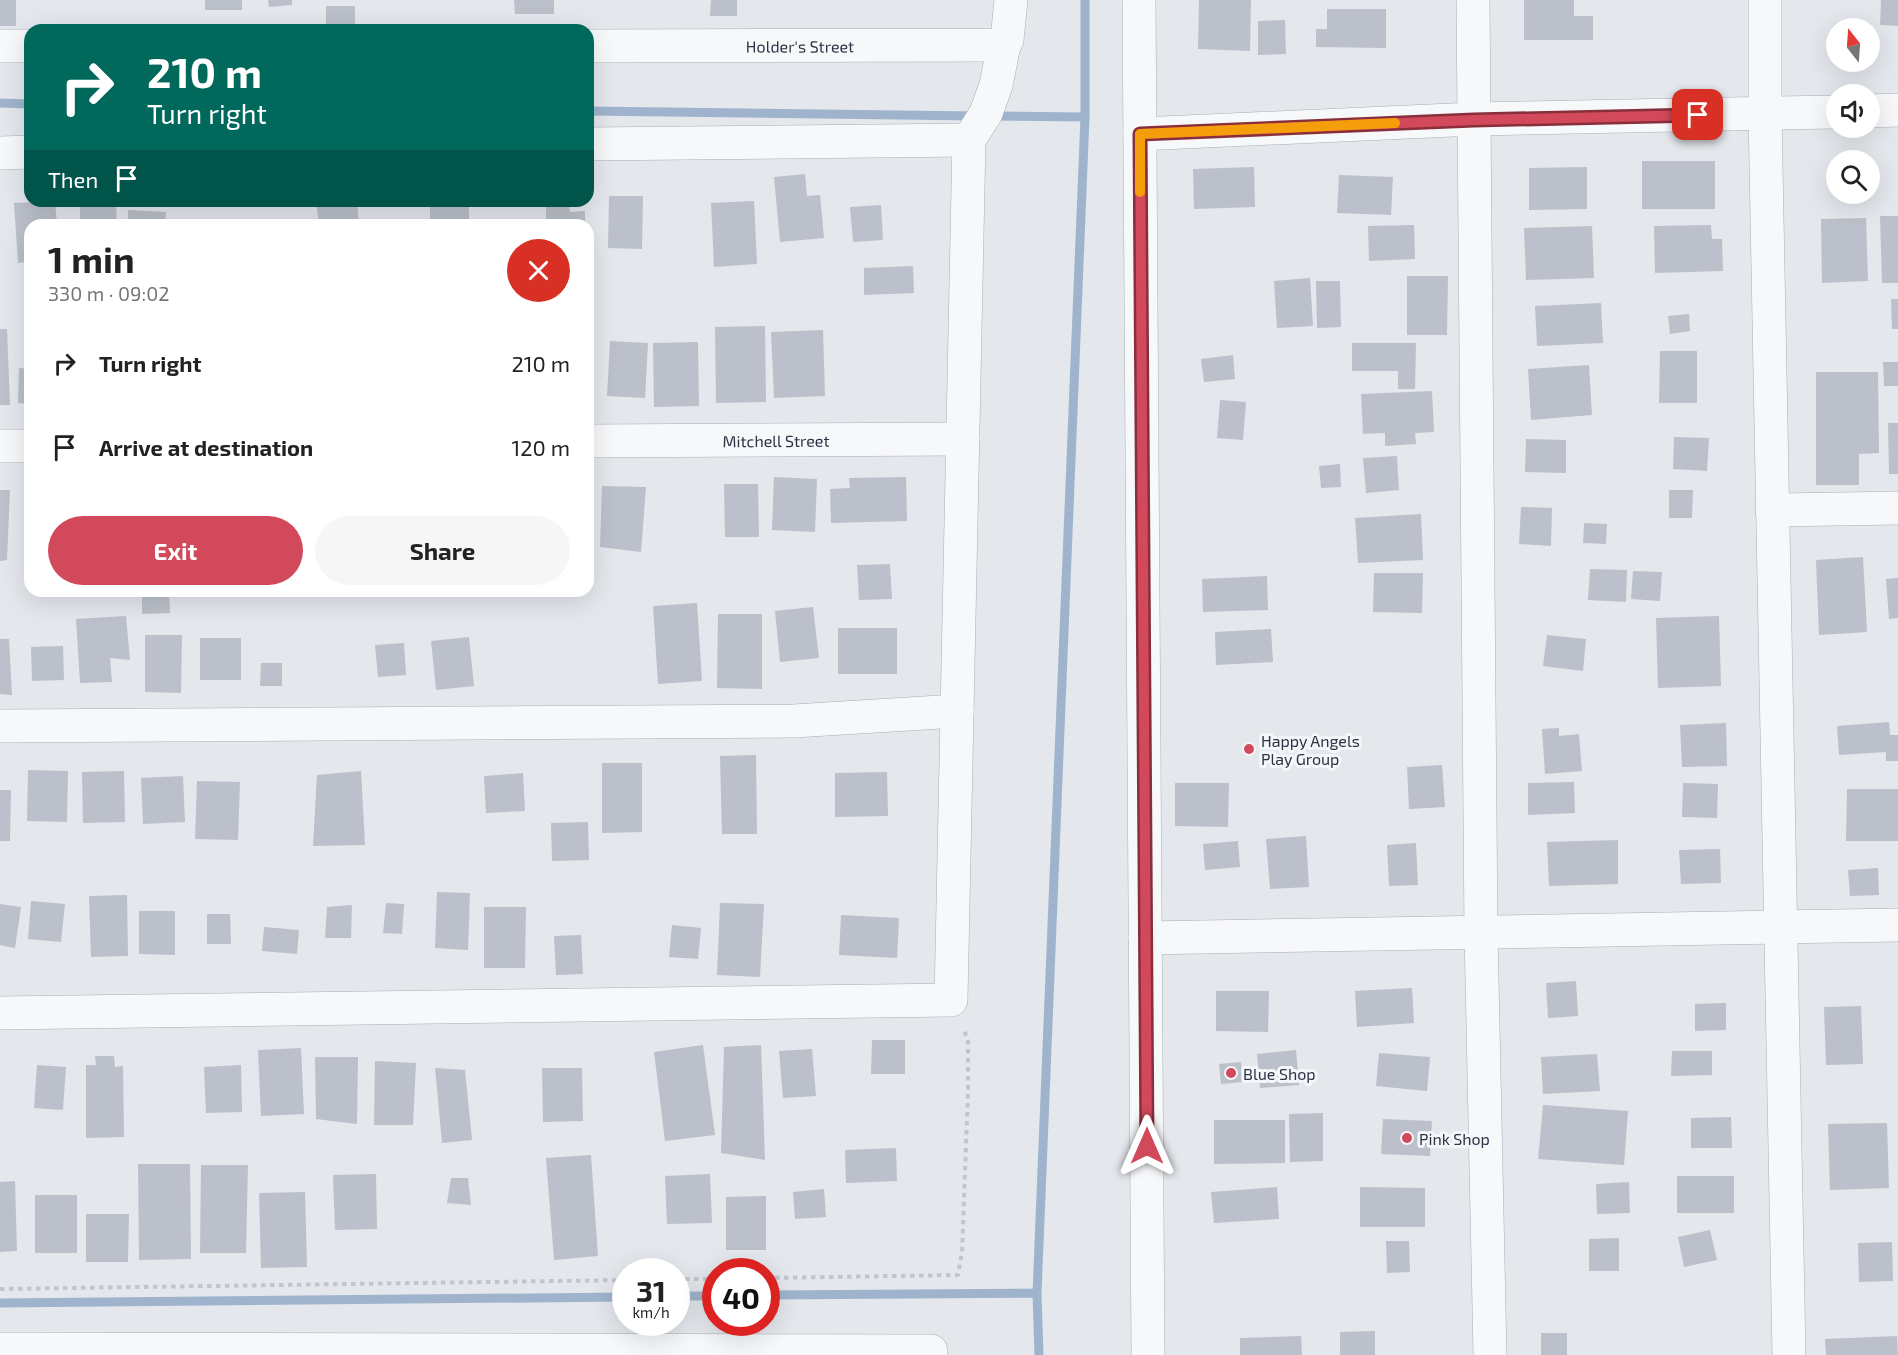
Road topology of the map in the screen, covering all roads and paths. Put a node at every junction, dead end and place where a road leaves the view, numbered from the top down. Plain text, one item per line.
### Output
1 (1011, 0) edge
2 (1139, 0) edge
3 (1473, 0) edge
4 (1765, 0) edge
5 (1005, 43) junction
6 (0, 46) edge
7 (24, 46) edge
8 (594, 46) edge
9 (1898, 110) edge
10 (1880, 111) edge
11 (1826, 112) edge
12 (1764, 113) junction
13 (1474, 120) junction
14 (1140, 134) junction
15 (969, 140) junction
16 (594, 144) edge
17 (24, 152) edge
18 (0, 153) edge
19 (963, 439) junction
20 (594, 441) edge
21 (0, 446) edge
22 (24, 446) edge
23 (1898, 508) edge
24 (1772, 510) junction
25 (957, 711) junction
26 (0, 726) edge
27 (1898, 925) edge
28 (1779, 927) junction
29 (1481, 932) junction
30 (1145, 938) junction
31 (951, 1000) junction
32 (0, 1012) edge
33 (780, 1278) edge
34 (612, 1280) edge
35 (0, 1289) edge
36 (0, 1349) edge
37 (930, 1351) dead end
38 (1148, 1355) edge
39 (1490, 1355) edge
40 (1789, 1355) edge

1 - 5 street
2 - 14 street
3 - 13 street
4 - 12 street
5 - 8 street, Holder's Street
5 - 15 street
6 - 7 street
9 - 10 street
11 - 12 street
12 - 13 street
12 - 24 street
13 - 14 street
13 - 29 street
14 - 30 street
15 - 16 street
15 - 19 street
17 - 18 street
19 - 20 street, Mitchell Street
19 - 25 street
21 - 22 street
23 - 24 street
24 - 28 street
25 - 26 street
25 - 31 street
27 - 28 street
28 - 29 street
28 - 40 street
29 - 30 street
29 - 39 street
30 - 38 street
31 - 32 street
31 - 33 path
34 - 35 path
36 - 37 street

